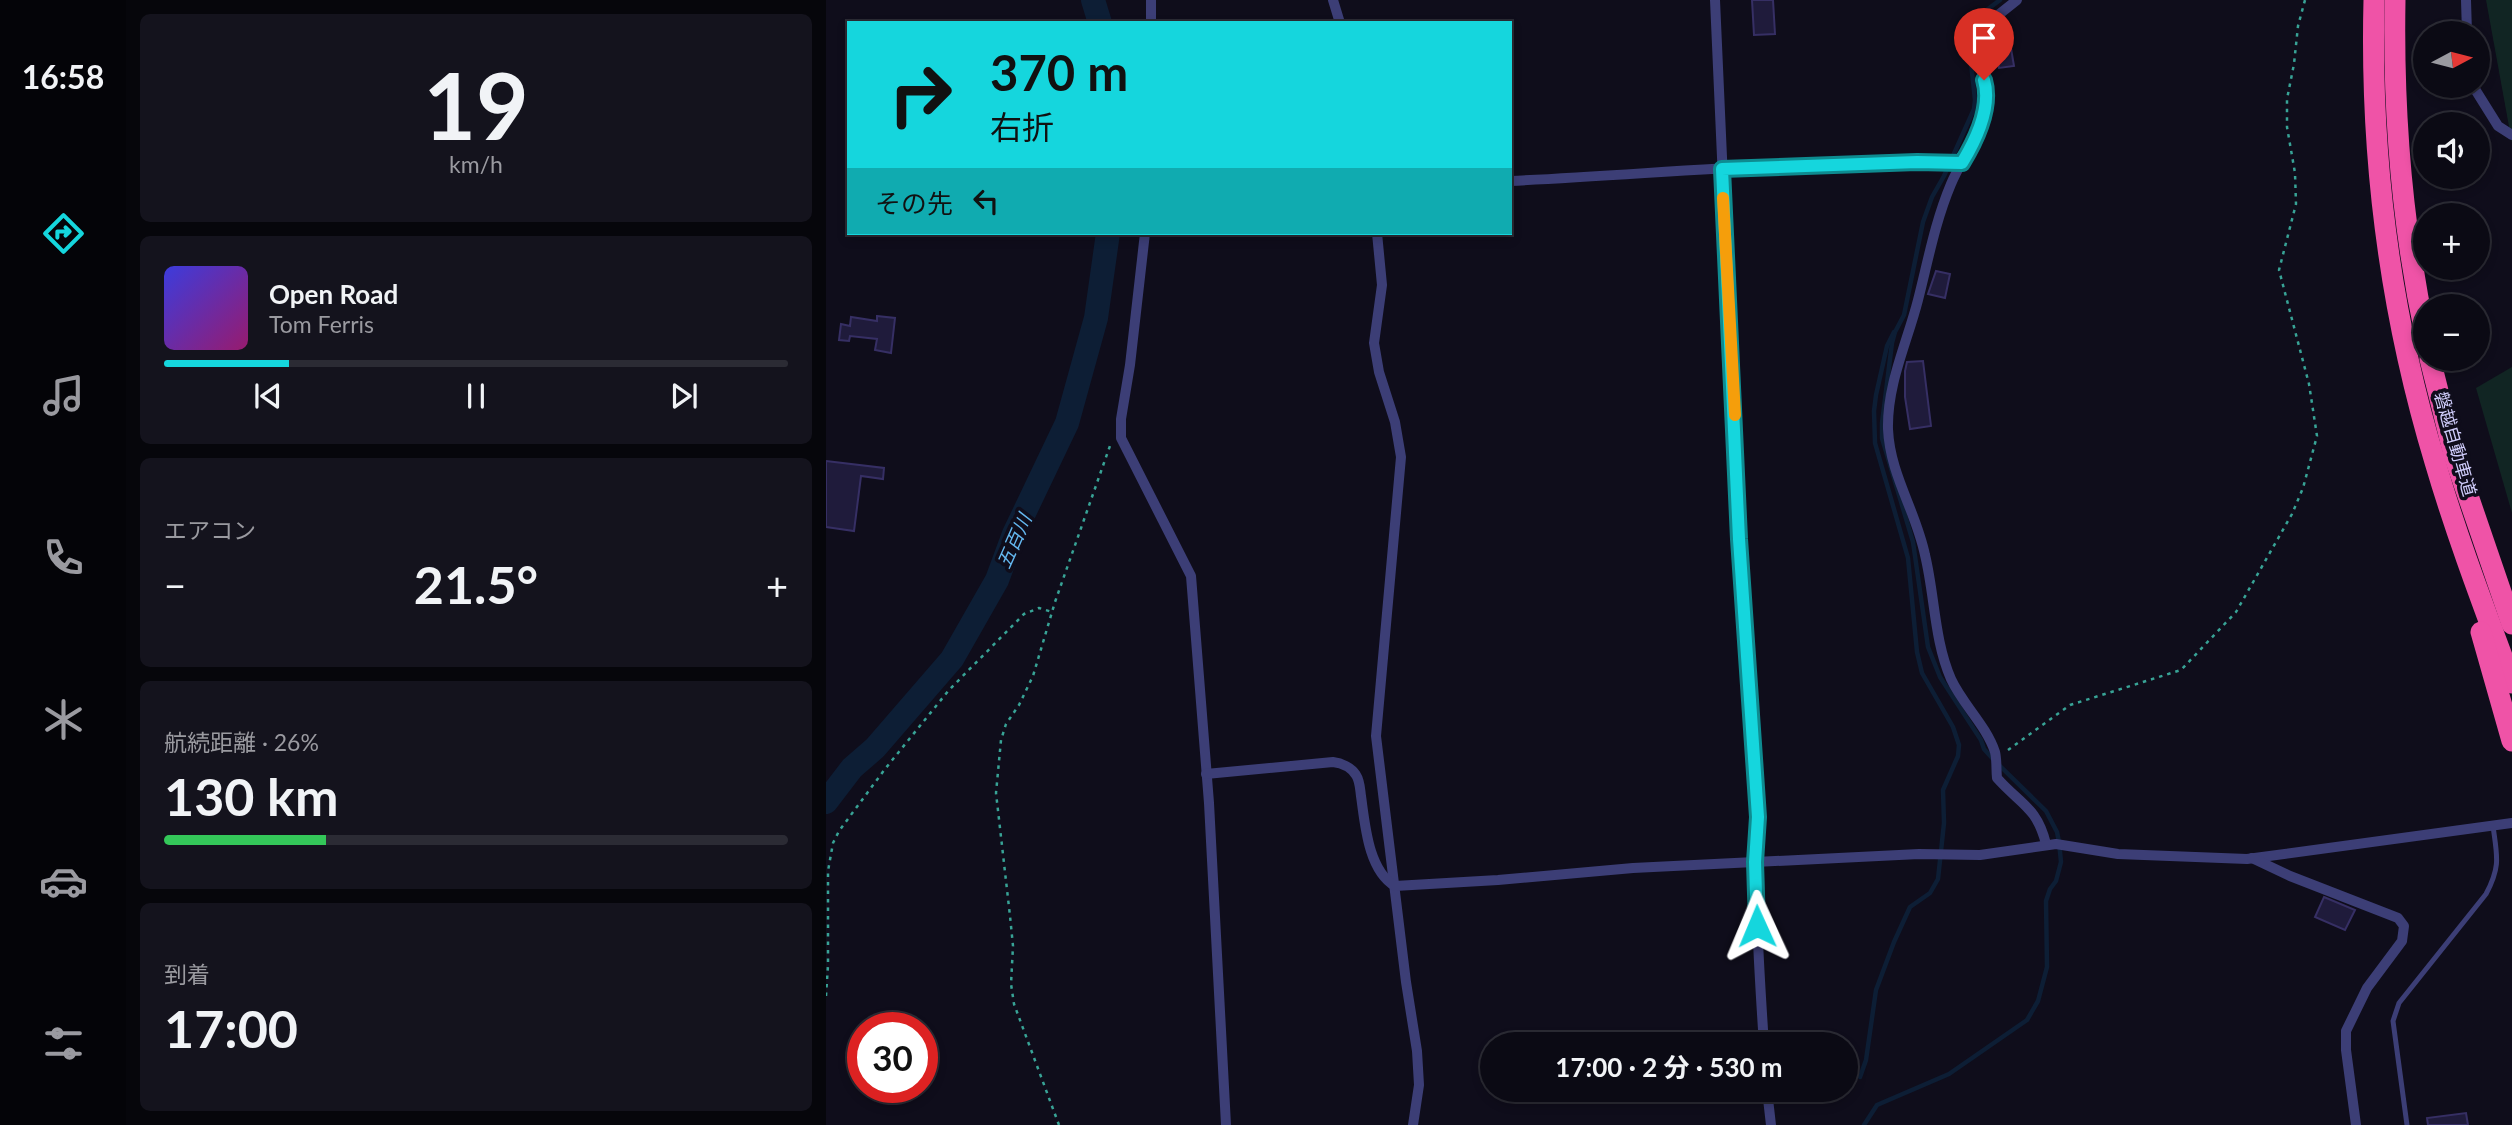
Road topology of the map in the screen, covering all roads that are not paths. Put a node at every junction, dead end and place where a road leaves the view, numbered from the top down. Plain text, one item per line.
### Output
1 (1152, 0) edge
2 (1333, 0) edge
3 (1715, 0) edge
4 (2017, 0) edge
5 (2374, 0) edge
6 (2395, 0) edge
7 (2466, 0) edge
8 (1151, 21) edge
9 (1339, 21) edge
10 (2467, 21) edge
11 (2481, 98) edge
12 (2512, 135) edge
13 (1962, 163) junction
14 (1722, 169) junction
15 (1512, 181) edge
16 (1145, 235) edge
17 (1377, 235) edge
18 (2418, 294) edge
19 (2433, 371) edge
20 (2461, 545) junction
21 (2512, 624) edge
22 (2512, 683) edge
23 (2512, 741) edge
24 (1206, 774) junction
25 (2512, 822) edge
26 (2493, 826) junction
27 (2046, 844) junction
28 (2252, 858) junction
29 (1755, 862) junction
30 (1395, 886) junction
31 (1763, 1032) edge
32 (1769, 1102) edge
33 (1226, 1125) edge
34 (1412, 1125) edge
35 (1771, 1125) edge
36 (2357, 1125) edge
37 (2407, 1125) edge

1 - 8 street
2 - 9 street
3 - 14 street
4 - 13 street
5 - 20 highway, 磐越自動車道
6 - 18 highway
7 - 10 street
11 - 12 street
13 - 14 street
13 - 27 street
14 - 15 street
14 - 29 street
16 - 24 street
17 - 30 street
19 - 21 highway, 磐越自動車道
20 - 22 highway, 磐越自動車道
20 - 23 highway
24 - 30 street
24 - 33 street
25 - 26 street
26 - 28 street
26 - 37 lane
27 - 28 street
27 - 29 street
28 - 36 street
29 - 30 street
29 - 31 street
30 - 34 street
32 - 35 street

